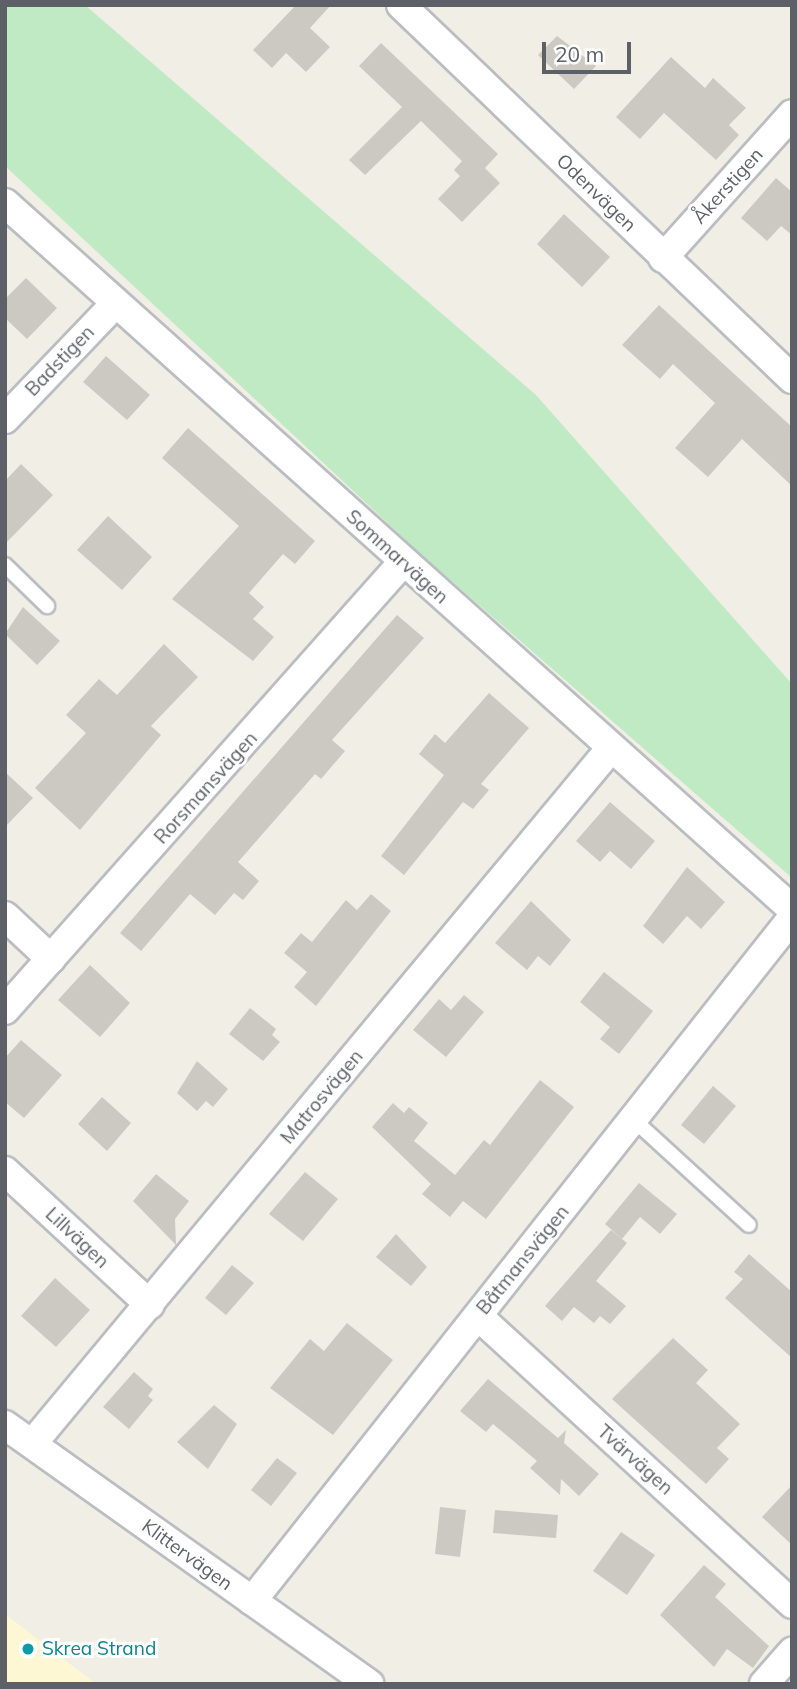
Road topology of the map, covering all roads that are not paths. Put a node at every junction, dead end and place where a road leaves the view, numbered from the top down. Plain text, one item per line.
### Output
1 (401, 5) edge
2 (792, 114) edge
3 (5, 203) edge
4 (663, 258) junction
5 (115, 304) junction
6 (792, 379) edge
7 (5, 419) edge
8 (403, 562) junction
9 (5, 565) edge
10 (47, 606) dead end
11 (611, 748) junction
12 (792, 909) edge
13 (5, 916) edge
14 (792, 918) edge
15 (51, 959) junction
16 (5, 1010) edge
17 (635, 1121) junction
18 (5, 1171) edge
19 (749, 1225) dead end
20 (150, 1305) junction
21 (478, 1317) junction
22 (5, 1425) edge
23 (32, 1444) junction
24 (252, 1601) junction
25 (792, 1604) edge
26 (792, 1651) edge
27 (369, 1684) edge
28 (764, 1684) edge

1 - 4 street, Odenvägen
2 - 4 street, Åkerstigen
3 - 5 street, Sommarvägen
4 - 6 street, Odenvägen
5 - 7 street, Badstigen
5 - 8 street, Sommarvägen
8 - 11 street, Sommarvägen
8 - 15 street, Rorsmansvägen
9 - 10 lane
11 - 12 street, Sommarvägen
11 - 20 street, Matrosvägen
13 - 15 street
14 - 17 street, Båtmansvägen
15 - 16 street, Rorsmansvägen
17 - 19 lane
17 - 21 street, Båtmansvägen
18 - 20 street, Lillvägen
20 - 23 street, Matrosvägen
21 - 24 street, Båtmansvägen
21 - 25 street, Tvärvägen
22 - 23 street, Klittervägen
23 - 24 street, Klittervägen
24 - 27 street, Klittervägen
26 - 28 street

